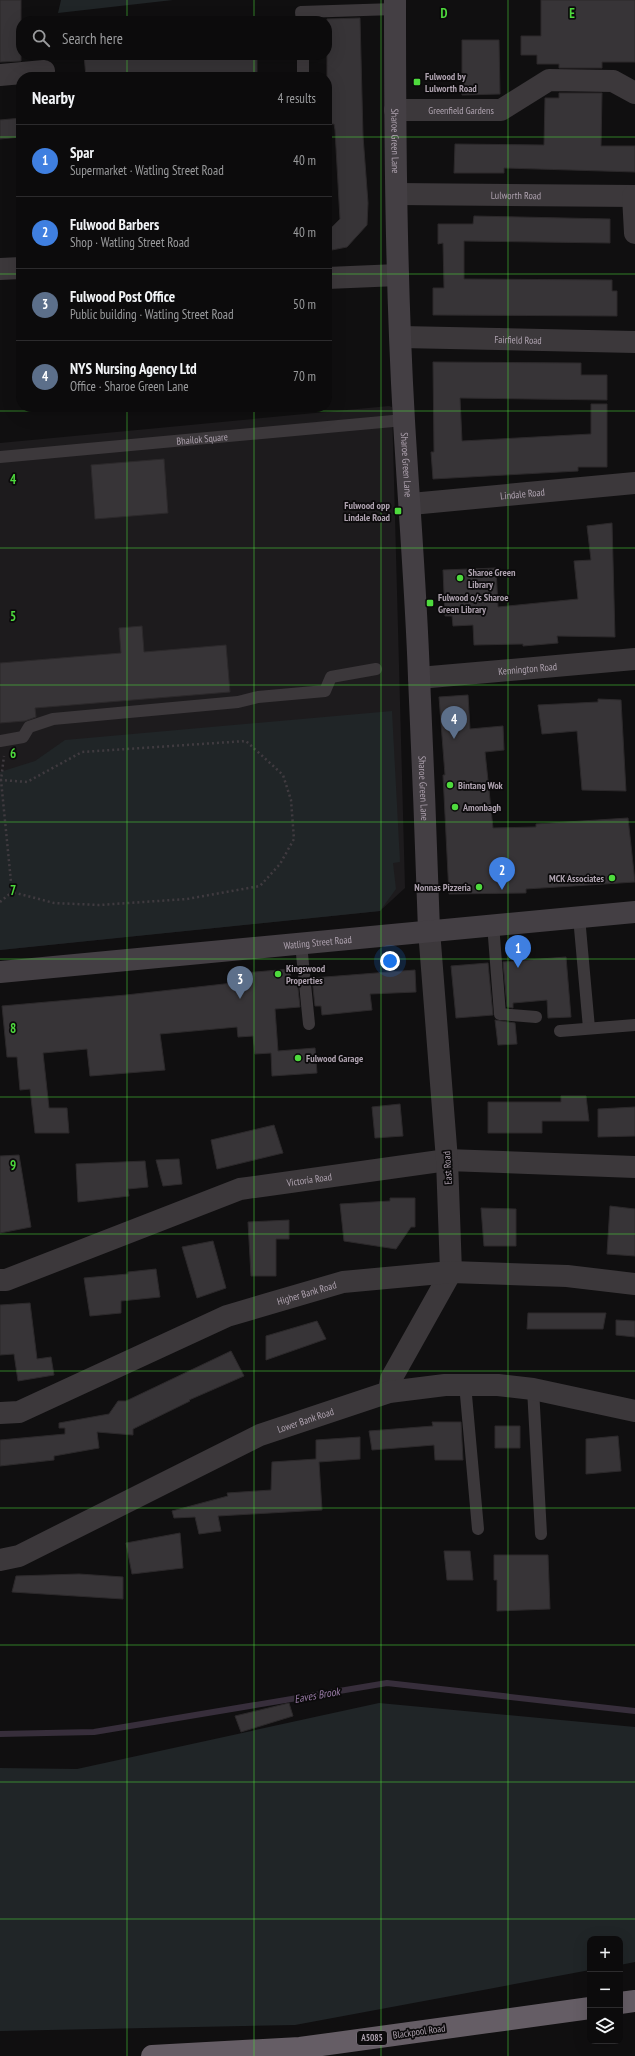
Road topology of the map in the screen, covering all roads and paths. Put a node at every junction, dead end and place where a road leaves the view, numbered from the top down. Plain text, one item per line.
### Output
1 (396, 4) edge
2 (301, 16) edge
3 (303, 60) edge
4 (44, 71) dead end
5 (33, 72) edge
6 (303, 72) edge
7 (16, 74) edge
8 (0, 75) edge
9 (635, 93) edge
10 (395, 110) junction
11 (397, 194) junction
12 (634, 196) edge
13 (635, 233) edge
14 (16, 268) edge
15 (0, 269) edge
16 (398, 275) junction
17 (332, 278) edge
18 (401, 337) junction
19 (635, 342) edge
20 (404, 420) junction
21 (0, 457) edge
22 (635, 483) edge
23 (411, 504) junction
24 (635, 659) edge
25 (376, 668) dead end
26 (420, 678) junction
27 (3, 741) edge
28 (0, 780) edge
29 (12, 892) junction
30 (0, 902) edge
31 (635, 912) edge
32 (579, 916) junction
33 (492, 924) junction
34 (429, 930) junction
35 (301, 944) junction
36 (0, 972) edge
37 (536, 1017) dead end
38 (309, 1024) dead end
39 (635, 1025) edge
40 (589, 1028) junction
41 (560, 1031) dead end
42 (447, 1160) junction
43 (635, 1167) edge
44 (451, 1272) junction
45 (0, 1280) edge
46 (635, 1284) edge
47 (465, 1384) junction
48 (533, 1389) junction
49 (388, 1392) junction
50 (635, 1411) edge
51 (0, 1413) edge
52 (478, 1529) dead end
53 (541, 1534) dead end
54 (0, 1560) edge
55 (635, 2001) edge
56 (623, 2003) edge
57 (587, 2008) edge
58 (152, 2056) edge

1 - 2 lane
1 - 10 street, Sharoe Green Lane
3 - 6 lane
4 - 5 street
7 - 8 street
9 - 10 street, Greenfield Gardens
10 - 11 street, Sharoe Green Lane
11 - 12 street, Lulworth Road
11 - 16 street, Sharoe Green Lane
12 - 13 street
14 - 15 street
16 - 17 street
16 - 18 street, Sharoe Green Lane
18 - 19 street, Fairfield Road
18 - 20 street, Sharoe Green Lane
20 - 21 lane, Bhailok Square
20 - 23 street, Sharoe Green Lane
22 - 23 street, Lindale Road
23 - 26 street, Sharoe Green Lane
24 - 26 street, Kennington Road
25 - 27 lane
26 - 34 street, Sharoe Green Lane
27 - 28 path
28 - 29 path
28 - 29 path
29 - 30 path
31 - 32 street, Watling Street Road
32 - 33 street, Watling Street Road
32 - 40 lane
33 - 34 street, Watling Street Road
33 - 37 lane
34 - 35 street, Watling Street Road
34 - 42 street, East Road
35 - 36 street, Watling Street Road
35 - 38 lane
39 - 40 lane
40 - 41 lane
42 - 43 street, Victoria Road
42 - 44 street, East Road
42 - 45 street, Victoria Road
44 - 46 street, Higher Bank Road
44 - 49 street
44 - 51 street, Higher Bank Road
47 - 48 street, Lower Bank Road
47 - 49 street, Lower Bank Road
47 - 52 lane
48 - 50 street, Lower Bank Road
48 - 53 lane
49 - 54 street, Lower Bank Road
55 - 56 highway
57 - 58 highway, Blackpool Road / A5085

